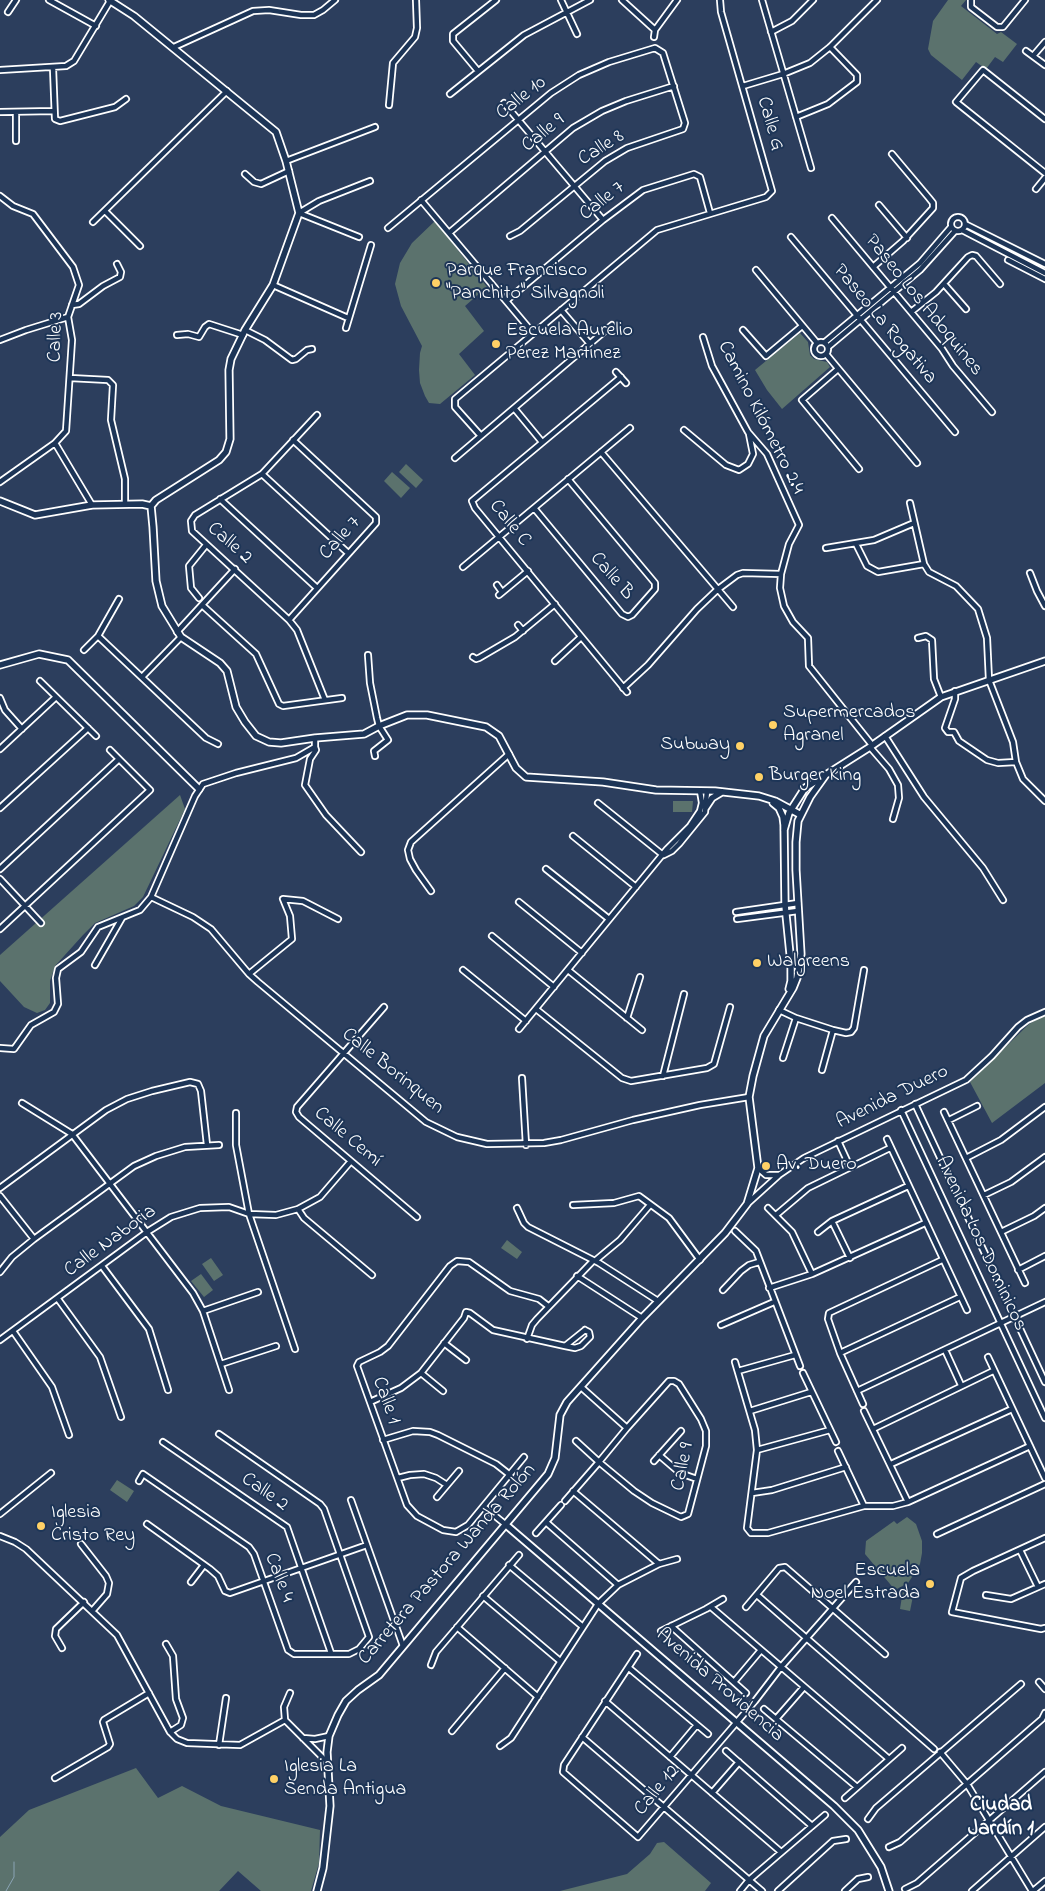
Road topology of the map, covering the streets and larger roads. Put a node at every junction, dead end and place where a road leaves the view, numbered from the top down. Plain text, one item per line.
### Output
1 (16, 0) edge
2 (49, 0) edge
3 (109, 0) edge
4 (335, 0) edge
5 (416, 0) edge
6 (496, 0) edge
7 (561, 0) edge
8 (590, 0) edge
9 (622, 0) edge
10 (677, 0) edge
11 (720, 0) edge
12 (762, 0) edge
13 (813, 0) edge
14 (971, 0) edge
15 (1024, 0) edge
16 (875, 1) edge
17 (566, 11) junction
18 (8, 12) dead end
19 (96, 26) junction
20 (655, 30) junction
21 (771, 32) junction
22 (577, 34) dead end
23 (654, 37) dead end
24 (1045, 42) edge
25 (174, 47) junction
26 (830, 47) junction
27 (1026, 51) dead end
28 (1033, 56) junction
29 (1045, 65) edge
30 (53, 68) junction
31 (0, 70) edge
32 (478, 71) junction
33 (783, 74) junction
34 (674, 86) junction
35 (743, 86) junction
36 (227, 91) junction
37 (450, 94) dead end
38 (126, 100) dead end
39 (504, 103) dead end
40 (389, 105) dead end
41 (54, 111) junction
42 (0, 112) edge
43 (16, 112) junction
44 (796, 117) junction
45 (518, 119) junction
46 (1045, 119) edge
47 (375, 127) dead end
48 (16, 142) dead end
49 (546, 151) junction
50 (892, 154) dead end
51 (286, 161) junction
52 (811, 168) dead end
53 (289, 171) junction
54 (1045, 173) edge
55 (245, 174) dead end
56 (1045, 178) edge
57 (370, 181) dead end
58 (574, 186) junction
59 (1036, 189) dead end
60 (0, 196) edge
61 (421, 200) junction
62 (879, 205) dead end
63 (105, 210) junction
64 (299, 213) junction
65 (710, 213) junction
66 (832, 218) dead end
67 (603, 220) junction
68 (93, 222) dead end
69 (965, 224) junction
70 (388, 228) dead end
71 (953, 229) junction
72 (962, 230) junction
73 (449, 233) junction
74 (510, 236) dead end
75 (359, 237) dead end
76 (791, 238) dead end
77 (907, 238) junction
78 (371, 245) dead end
79 (140, 246) dead end
80 (1008, 260) dead end
81 (117, 264) dead end
82 (1045, 264) edge
83 (873, 267) junction
84 (756, 270) dead end
85 (1045, 273) edge
86 (1045, 279) edge
87 (944, 284) junction
88 (1000, 284) dead end
89 (273, 285) junction
90 (892, 290) junction
91 (506, 301) junction
92 (72, 305) junction
93 (966, 309) dead end
94 (561, 310) junction
95 (911, 312) junction
96 (68, 317) junction
97 (348, 318) junction
98 (858, 318) junction
99 (612, 326) dead end
100 (802, 326) junction
101 (346, 328) dead end
102 (743, 330) dead end
103 (244, 332) junction
104 (533, 333) junction
105 (177, 335) dead end
106 (703, 337) dead end
107 (0, 340) edge
108 (817, 343) junction
109 (590, 344) junction
110 (827, 344) junction
111 (312, 349) dead end
112 (826, 354) junction
113 (838, 369) junction
114 (616, 372) dead end
115 (621, 377) junction
116 (70, 378) junction
117 (626, 383) dead end
118 (514, 408) junction
119 (992, 412) dead end
120 (317, 414) dead end
121 (630, 428) dead end
122 (684, 430) dead end
123 (748, 432) junction
124 (955, 432) dead end
125 (480, 436) junction
126 (293, 440) junction
127 (542, 442) junction
128 (56, 443) junction
129 (601, 452) junction
130 (455, 458) dead end
131 (917, 463) dead end
132 (859, 469) dead end
133 (262, 474) junction
134 (568, 479) junction
135 (0, 482) edge
136 (220, 499) junction
137 (0, 500) edge
138 (910, 503) dead end
139 (125, 504) junction
140 (92, 505) junction
141 (151, 506) junction
142 (534, 508) junction
143 (914, 523) junction
144 (499, 537) junction
145 (856, 544) junction
146 (206, 545) junction
147 (826, 548) dead end
148 (348, 553) junction
149 (924, 564) junction
150 (463, 567) dead end
151 (235, 569) junction
152 (528, 571) junction
153 (1030, 573) dead end
154 (781, 574) junction
155 (497, 585) dead end
156 (317, 588) junction
157 (718, 590) junction
158 (199, 598) dead end
159 (119, 599) dead end
160 (556, 604) junction
161 (202, 605) junction
162 (1045, 606) edge
163 (732, 607) dead end
164 (289, 620) junction
165 (518, 624) dead end
166 (522, 631) junction
167 (179, 634) junction
168 (98, 636) junction
169 (581, 637) junction
170 (918, 638) dead end
171 (84, 650) dead end
172 (368, 655) dead end
173 (474, 657) dead end
174 (555, 661) dead end
175 (1045, 661) edge
176 (0, 665) edge
177 (142, 677) junction
178 (989, 680) junction
179 (40, 681) dead end
180 (955, 691) junction
181 (0, 698) edge
182 (56, 698) junction
183 (342, 698) dead end
184 (941, 698) junction
185 (325, 700) junction
186 (379, 726) junction
187 (88, 728) junction
188 (22, 729) junction
189 (96, 736) dead end
190 (884, 736) junction
191 (314, 738) junction
192 (218, 744) dead end
193 (871, 746) junction
194 (316, 747) junction
195 (0, 749) edge
196 (110, 750) dead end
197 (508, 754) junction
198 (375, 756) dead end
199 (119, 759) junction
200 (1016, 762) junction
201 (825, 776) junction
202 (199, 789) junction
203 (703, 791) junction
204 (722, 792) junction
205 (770, 799) junction
206 (1045, 801) edge
207 (598, 803) dead end
208 (706, 807) junction
209 (0, 808) edge
210 (791, 809) junction
211 (801, 815) junction
212 (893, 819) dead end
213 (696, 820) junction
214 (784, 830) junction
215 (573, 836) dead end
216 (361, 852) dead end
217 (663, 855) junction
218 (546, 868) dead end
219 (0, 869) edge
220 (0, 878) edge
221 (636, 887) junction
222 (430, 891) dead end
223 (151, 897) junction
224 (1003, 900) dead end
225 (519, 902) dead end
226 (798, 903) junction
227 (785, 905) junction
228 (25, 906) junction
229 (798, 911) junction
230 (736, 912) dead end
231 (786, 913) junction
232 (122, 918) junction
233 (737, 918) dead end
234 (338, 919) dead end
235 (609, 919) junction
236 (41, 923) dead end
237 (0, 929) edge
238 (492, 936) dead end
239 (582, 953) junction
240 (95, 965) dead end
241 (463, 970) dead end
242 (568, 970) junction
243 (864, 970) dead end
244 (249, 974) junction
245 (640, 977) dead end
246 (554, 987) junction
247 (684, 994) dead end
248 (786, 997) junction
249 (384, 1007) dead end
250 (730, 1007) dead end
251 (536, 1009) junction
252 (779, 1010) junction
253 (1045, 1012) edge
254 (627, 1018) junction
255 (796, 1018) junction
256 (526, 1021) junction
257 (520, 1029) dead end
258 (642, 1030) dead end
259 (833, 1030) junction
260 (0, 1048) edge
261 (345, 1054) junction
262 (783, 1058) dead end
263 (822, 1070) dead end
264 (663, 1076) junction
265 (522, 1078) dead end
266 (749, 1097) junction
267 (22, 1103) dead end
268 (915, 1104) junction
269 (977, 1106) dead end
270 (1045, 1107) edge
271 (901, 1110) junction
272 (944, 1112) dead end
273 (236, 1113) dead end
274 (949, 1120) junction
275 (72, 1134) junction
276 (887, 1138) dead end
277 (838, 1141) junction
278 (207, 1145) junction
279 (219, 1145) dead end
280 (526, 1145) junction
281 (890, 1148) junction
282 (1045, 1157) edge
283 (966, 1158) junction
284 (351, 1161) junction
285 (850, 1167) junction
286 (758, 1168) junction
287 (779, 1175) junction
288 (110, 1182) junction
289 (908, 1186) junction
290 (0, 1188) edge
291 (984, 1195) junction
292 (0, 1196) edge
293 (747, 1204) junction
294 (572, 1205) dead end
295 (650, 1205) junction
296 (517, 1208) dead end
297 (768, 1208) dead end
298 (1045, 1208) edge
299 (298, 1209) junction
300 (249, 1214) junction
301 (776, 1215) junction
302 (417, 1217) dead end
303 (832, 1222) junction
304 (925, 1223) junction
305 (735, 1231) dead end
306 (744, 1231) dead end
307 (147, 1232) junction
308 (818, 1232) dead end
309 (1001, 1232) junction
310 (740, 1236) junction
311 (34, 1239) junction
312 (1045, 1256) edge
313 (850, 1258) junction
314 (700, 1260) junction
315 (942, 1260) junction
316 (759, 1262) junction
317 (102, 1266) junction
318 (1018, 1270) junction
319 (0, 1272) edge
320 (812, 1274) junction
321 (372, 1275) dead end
322 (577, 1276) junction
323 (1024, 1284) dead end
324 (769, 1288) junction
325 (723, 1290) dead end
326 (258, 1292) dead end
327 (960, 1297) junction
328 (58, 1299) junction
329 (658, 1302) junction
330 (774, 1302) junction
331 (1045, 1302) edge
332 (548, 1306) junction
333 (967, 1310) dead end
334 (203, 1311) junction
335 (1014, 1316) junction
336 (642, 1318) junction
337 (1001, 1322) junction
338 (721, 1325) dead end
339 (13, 1331) junction
340 (528, 1338) junction
341 (0, 1340) edge
342 (444, 1343) junction
343 (276, 1346) dead end
344 (566, 1346) junction
345 (294, 1349) dead end
346 (945, 1350) junction
347 (840, 1353) junction
348 (795, 1355) junction
349 (988, 1357) dead end
350 (466, 1360) dead end
351 (735, 1362) dead end
352 (221, 1364) junction
353 (800, 1366) dead end
354 (993, 1371) junction
355 (738, 1372) junction
356 (421, 1373) junction
357 (803, 1373) dead end
358 (1045, 1382) edge
359 (961, 1385) junction
360 (580, 1387) junction
361 (168, 1390) dead end
362 (229, 1390) dead end
363 (443, 1391) dead end
364 (857, 1391) junction
365 (811, 1392) junction
366 (370, 1402) junction
367 (862, 1404) dead end
368 (1012, 1409) junction
369 (750, 1411) junction
370 (864, 1411) dead end
371 (121, 1417) dead end
372 (1045, 1418) edge
373 (627, 1428) junction
374 (873, 1429) junction
375 (681, 1430) dead end
376 (830, 1430) junction
377 (219, 1434) dead end
378 (69, 1435) dead end
379 (384, 1440) junction
380 (576, 1441) dead end
381 (163, 1442) dead end
382 (836, 1442) dead end
383 (1030, 1446) junction
384 (757, 1450) junction
385 (838, 1451) dead end
386 (660, 1455) junction
387 (524, 1457) dead end
388 (599, 1462) junction
389 (654, 1462) dead end
390 (891, 1464) junction
391 (846, 1467) junction
392 (460, 1471) dead end
393 (51, 1473) dead end
394 (510, 1475) junction
395 (398, 1478) junction
396 (1045, 1478) edge
397 (697, 1480) junction
398 (138, 1481) dead end
399 (1045, 1484) edge
400 (447, 1485) junction
401 (573, 1491) junction
402 (752, 1493) junction
403 (437, 1497) dead end
404 (351, 1500) dead end
405 (566, 1501) dead end
406 (908, 1502) junction
407 (561, 1506) dead end
408 (864, 1506) junction
409 (484, 1507) junction
410 (0, 1514) edge
411 (547, 1523) junction
412 (147, 1524) dead end
413 (504, 1524) junction
414 (536, 1533) dead end
415 (937, 1534) dead end
416 (0, 1536) edge
417 (1045, 1538) edge
418 (81, 1544) dead end
419 (367, 1545) junction
420 (1020, 1550) junction
421 (341, 1554) junction
422 (519, 1555) dead end
423 (677, 1558) dead end
424 (204, 1564) junction
425 (659, 1564) junction
426 (509, 1565) junction
427 (302, 1568) junction
428 (264, 1581) junction
429 (191, 1582) dead end
430 (856, 1582) dead end
431 (1045, 1584) edge
432 (618, 1585) junction
433 (1038, 1587) junction
434 (757, 1594) junction
435 (986, 1595) dead end
436 (483, 1596) junction
437 (722, 1599) dead end
438 (84, 1602) junction
439 (598, 1604) junction
440 (710, 1607) junction
441 (746, 1607) dead end
442 (833, 1607) junction
443 (93, 1610) junction
444 (671, 1626) junction
445 (457, 1627) junction
446 (582, 1627) junction
447 (1045, 1628) edge
448 (661, 1632) dead end
449 (807, 1637) junction
450 (166, 1644) dead end
451 (403, 1646) junction
452 (62, 1648) dead end
453 (761, 1650) junction
454 (331, 1653) junction
455 (637, 1654) dead end
456 (885, 1654) dead end
457 (560, 1661) junction
458 (431, 1665) dead end
459 (781, 1667) junction
460 (505, 1668) junction
461 (629, 1668) junction
462 (734, 1682) junction
463 (1038, 1682) dead end
464 (1020, 1684) dead end
465 (804, 1686) junction
466 (1045, 1689) edge
467 (149, 1693) junction
468 (290, 1693) dead end
469 (746, 1693) dead end
470 (538, 1697) junction
471 (226, 1698) dead end
472 (606, 1701) junction
473 (764, 1709) dead end
474 (1045, 1713) edge
475 (776, 1718) junction
476 (285, 1720) junction
477 (736, 1722) junction
478 (696, 1726) junction
479 (452, 1731) dead end
480 (170, 1732) junction
481 (330, 1733) junction
482 (708, 1734) dead end
483 (582, 1737) junction
484 (302, 1738) junction
485 (219, 1745) junction
486 (500, 1746) dead end
487 (902, 1748) dead end
488 (934, 1749) dead end
489 (726, 1750) dead end
490 (940, 1752) junction
491 (670, 1757) junction
492 (888, 1759) junction
493 (739, 1762) junction
494 (328, 1763) junction
495 (1045, 1772) edge
496 (691, 1775) junction
497 (55, 1778) dead end
498 (967, 1784) junction
499 (857, 1787) junction
500 (712, 1793) junction
501 (845, 1798) dead end
502 (664, 1807) junction
503 (825, 1815) dead end
504 (868, 1819) dead end
505 (989, 1821) junction
506 (812, 1826) junction
507 (1045, 1827) edge
508 (846, 1839) dead end
509 (889, 1848) dead end
510 (781, 1852) junction
511 (1011, 1857) junction
512 (868, 1877) dead end
513 (749, 1880) junction
514 (1045, 1881) edge
515 (905, 1889) dead end
516 (317, 1891) edge
517 (740, 1891) edge
518 (762, 1891) edge
519 (778, 1891) edge
520 (845, 1891) edge
521 (889, 1891) edge
522 (972, 1891) edge
523 (1032, 1891) edge

1 - 18 street
2 - 19 street
3 - 19 street
3 - 25 street
4 - 25 street
5 - 40 street
6 - 32 street
7 - 17 street
8 - 17 street
9 - 20 street
10 - 20 street
11 - 35 street, Calle G
12 - 21 street
13 - 21 street
14 - 15 street
16 - 26 street
17 - 22 street
17 - 32 street
19 - 30 street
20 - 23 street
21 - 33 street
24 - 28 street
25 - 36 street
26 - 33 street
26 - 44 street
27 - 28 street
28 - 29 street
30 - 31 street
30 - 41 street
32 - 37 street
33 - 35 street
33 - 44 street
34 - 45 street, Calle 10
34 - 49 street, Calle 9
34 - 58 street, Calle 8
35 - 65 street, Calle G
36 - 51 street
36 - 63 street
38 - 41 street
39 - 45 street
41 - 43 street
42 - 43 street
43 - 48 street
44 - 52 street
45 - 49 street
45 - 61 street, Calle 10
46 - 54 street
47 - 51 street
49 - 58 street
49 - 73 street, Calle 9
50 - 77 street
51 - 53 street
53 - 55 street
53 - 64 street
56 - 59 street
57 - 64 street
58 - 67 street
58 - 74 street, Calle 8
60 - 92 street, Calle 3
61 - 70 street, Calle 10
61 - 73 street
62 - 77 street
63 - 68 street
63 - 79 street
64 - 75 street
64 - 89 street
65 - 67 street, Calle 7
65 - 94 street
66 - 83 street, Paseo Los Adoquines
67 - 91 street, Calle 7
69 - 71 street
69 - 72 street
69 - 82 street
71 - 72 street
71 - 90 street
72 - 85 street
73 - 91 street
76 - 98 street, Paseo La Rogativa
77 - 83 street
78 - 97 street
80 - 86 street
81 - 92 street
83 - 90 street, Paseo Los Adoquines
84 - 100 street
87 - 88 street
87 - 93 street
87 - 95 street
89 - 97 street
89 - 103 street
90 - 95 street, Paseo Los Adoquines
90 - 98 street
91 - 104 street
92 - 96 street, Calle 3
94 - 104 street
94 - 109 street
95 - 119 street, Paseo Los Adoquines
96 - 107 street
96 - 116 street, Calle 3
97 - 101 street
98 - 110 street
98 - 124 street, Paseo La Rogativa
99 - 109 street
100 - 102 street
100 - 108 street
103 - 105 street
103 - 111 street
103 - 141 street
104 - 125 street
106 - 123 street, Camino Kilómetro 2.4
108 - 110 street
108 - 112 street
109 - 118 street
110 - 112 street
112 - 113 street
113 - 131 street
113 - 132 street
114 - 115 street
115 - 117 street
115 - 127 street, Calle C
116 - 128 street, Calle 3
116 - 139 street
118 - 125 street
118 - 127 street
120 - 126 street, Calle 2
121 - 129 street
122 - 123 street
123 - 154 street, Camino Kilómetro 2.4
125 - 130 street
126 - 133 street, Calle 2
126 - 148 street, Calle 7
127 - 144 street, Calle C
128 - 135 street, Calle 3
128 - 140 street
129 - 134 street
129 - 157 street
133 - 136 street, Calle 2
133 - 148 street
134 - 142 street
134 - 142 street, Calle B
136 - 146 street, Calle 2
136 - 156 street
137 - 140 street
138 - 143 street
139 - 140 street
139 - 141 street
141 - 167 street
142 - 144 street
143 - 145 street
143 - 149 street
144 - 150 street
144 - 152 street, Calle C
145 - 147 street
145 - 149 street
146 - 151 street, Calle 2
146 - 158 street
148 - 156 street, Calle 7
149 - 178 street
151 - 161 street
151 - 164 street, Calle 2
152 - 155 street
152 - 160 street, Calle C
153 - 162 street
154 - 157 street
154 - 193 street, Camino Kilómetro 2.4
156 - 164 street, Calle 7
157 - 163 street
157 - 169 street, Calle C
159 - 168 street
160 - 166 street
160 - 169 street, Calle C
161 - 167 street
161 - 185 street
164 - 185 street, Calle 2
165 - 166 street
166 - 173 street
167 - 177 street
167 - 191 street
168 - 171 street
168 - 177 street
169 - 174 street
170 - 184 street
172 - 186 street
175 - 178 street, Carretera Pastora Wanda Rolón
176 - 202 street
177 - 192 street
178 - 180 street, Carretera Pastora Wanda Rolón
178 - 200 street
179 - 182 street
180 - 184 street, Carretera Pastora Wanda Rolón
180 - 200 street
181 - 188 street
182 - 187 street
182 - 188 street
183 - 185 street
184 - 190 street, Carretera Pastora Wanda Rolón
186 - 191 street
186 - 197 street
186 - 198 street
187 - 189 street
187 - 209 street
188 - 195 street
190 - 193 street, Carretera Pastora Wanda Rolón
190 - 224 street
191 - 194 street
193 - 201 street, Carretera Pastora Wanda Rolón
193 - 212 street, Camino Kilómetro 2.4
194 - 202 street
194 - 216 street
196 - 199 street
197 - 203 street
197 - 222 street
199 - 219 street
199 - 228 street
200 - 206 street
201 - 210 street, Carretera Pastora Wanda Rolón
201 - 211 street, Carretera Pastora Wanda Rolón
202 - 223 street
203 - 204 street
203 - 208 street
203 - 213 street
204 - 205 street
204 - 208 street
205 - 210 street
205 - 214 street
207 - 217 street
208 - 213 street
210 - 211 street
210 - 214 street, Carretera Pastora Wanda Rolón
211 - 226 street, Carretera Pastora Wanda Rolón
213 - 217 street
213 - 217 street
214 - 227 street, Carretera Pastora Wanda Rolón
215 - 221 street
217 - 221 street
218 - 235 street
220 - 228 street
221 - 235 street
223 - 232 street
223 - 244 street, Calle Borinquen
225 - 239 street
226 - 227 street
226 - 229 street, Carretera Pastora Wanda Rolón
227 - 230 street
227 - 231 street, Carretera Pastora Wanda Rolón
228 - 236 street
228 - 237 street
229 - 231 street
229 - 248 street, Carretera Pastora Wanda Rolón
231 - 233 street
231 - 248 street, Carretera Pastora Wanda Rolón
232 - 240 street
232 - 260 street
234 - 244 street
235 - 239 street
238 - 246 street
239 - 242 street
241 - 256 street
242 - 246 street
242 - 254 street
243 - 259 street
244 - 261 street, Calle Borinquen
245 - 254 street
246 - 251 street
247 - 264 street
248 - 252 street, Carretera Pastora Wanda Rolón
249 - 261 street, Calle Cemí
250 - 264 street
251 - 256 street
251 - 264 street
252 - 255 street
252 - 266 street, Carretera Pastora Wanda Rolón
253 - 268 street, Avenida Duero
254 - 258 street
255 - 259 street
255 - 262 street
256 - 257 street
259 - 263 street
261 - 280 street, Calle Borinquen
261 - 284 street, Calle Cemí
265 - 280 street
266 - 280 street, Calle Borinquen
266 - 286 street, Carretera Pastora Wanda Rolón
267 - 275 street
268 - 271 street, Avenida Duero
268 - 335 street, Avenida Los Dominicos
269 - 274 street
270 - 283 street
271 - 277 street, Avenida Duero
271 - 337 street, Avenida Los Dominicos
272 - 274 street
273 - 300 street
274 - 283 street
275 - 278 street
275 - 288 street
275 - 290 street
276 - 281 street
277 - 285 street
277 - 287 street, Avenida Duero
278 - 279 street
278 - 288 street
281 - 285 street
281 - 289 street
282 - 291 street
283 - 291 street
284 - 299 street, Calle Naboria
284 - 302 street, Calle Cemí
285 - 301 street
286 - 287 street
286 - 293 street, Carretera Pastora Wanda Rolón
287 - 293 street, Avenida Duero
288 - 307 street
288 - 311 street
289 - 303 street
289 - 304 street
291 - 309 street
292 - 311 street
293 - 314 street, Carretera Pastora Wanda Rolón
294 - 295 street
295 - 314 street
295 - 322 street
296 - 329 street
297 - 301 street
298 - 309 street
299 - 300 street, Calle Naboria
299 - 321 street
300 - 307 street, Calle Naboria
300 - 345 street
301 - 320 street
303 - 308 street
303 - 313 street
304 - 313 street
304 - 315 street
305 - 310 street
306 - 310 street
307 - 317 street, Calle Naboria
307 - 334 street
309 - 318 street
310 - 316 street
311 - 319 street
312 - 318 street
313 - 320 street
314 - 329 street, Carretera Pastora Wanda Rolón
315 - 327 street
315 - 347 street
316 - 324 street
316 - 325 street
317 - 328 street, Calle Naboria
317 - 361 street
318 - 323 street
320 - 324 street
322 - 332 street
322 - 336 street
324 - 330 street
326 - 334 street
327 - 333 street
327 - 347 street
328 - 339 street, Calle Naboria
328 - 371 street
329 - 336 street, Carretera Pastora Wanda Rolón
330 - 338 street
330 - 348 street
331 - 335 street
332 - 340 street
332 - 366 street, Calle 1
334 - 352 street
335 - 337 street
335 - 358 street, Avenida Los Dominicos
336 - 360 street, Carretera Pastora Wanda Rolón
337 - 346 street
337 - 372 street, Avenida Los Dominicos
339 - 341 street, Calle Naboria
339 - 378 street
340 - 342 street
340 - 344 street
342 - 350 street
342 - 356 street
343 - 352 street
344 - 344 street
346 - 359 street
346 - 364 street
347 - 364 street
348 - 353 street
348 - 355 street
349 - 354 street
351 - 355 street
352 - 362 street
354 - 359 street
354 - 368 street
355 - 369 street
356 - 363 street
356 - 366 street
357 - 365 street
359 - 374 street
360 - 373 street
360 - 413 street, Carretera Pastora Wanda Rolón
364 - 367 street
365 - 369 street
365 - 376 street
366 - 379 street, Calle 1
368 - 383 street
368 - 390 street
369 - 384 street
370 - 374 street
373 - 388 street, Calle 9
373 - 397 street, Calle 9
374 - 390 street
375 - 386 street
376 - 382 street
376 - 384 street
377 - 421 street
379 - 394 street
379 - 395 street, Calle 1
380 - 388 street, Calle 9
381 - 427 street, Calle 2
383 - 396 street
383 - 406 street
384 - 402 street
385 - 391 street
386 - 389 street
386 - 397 street
387 - 394 street, Calle 1
388 - 397 street, Calle 9
388 - 401 street, Calle 9
390 - 406 street
391 - 402 street
391 - 408 street
392 - 400 street
393 - 410 street
394 - 409 street, Calle 1
395 - 400 street
395 - 409 street, Calle 1
398 - 428 street, Calle 4
399 - 415 street
400 - 403 street
401 - 405 street, Calle 9
401 - 425 street
402 - 408 street
404 - 419 street
406 - 408 street
407 - 411 street
409 - 413 street
411 - 414 street
411 - 432 street
412 - 424 street
413 - 439 street, Avenida Providencia
413 - 451 street, Carretera Pastora Wanda Rolón
416 - 438 street
417 - 420 street
418 - 443 street
419 - 421 street
419 - 451 street
420 - 433 street
420 - 447 street
421 - 427 street
421 - 454 street
422 - 426 street
423 - 425 street
424 - 428 street
424 - 429 street
425 - 432 street
426 - 436 street
426 - 446 street
427 - 428 street
427 - 454 street, Calle 2
428 - 454 street, Calle 4
430 - 442 street, Calle 12
431 - 433 street
432 - 439 street
433 - 435 street
434 - 441 street
434 - 442 street
434 - 449 street
436 - 445 street
436 - 457 street
437 - 440 street
438 - 443 street
438 - 452 street
439 - 446 street
439 - 477 street, Avenida Providencia
440 - 444 street
440 - 453 street
442 - 449 street, Calle 12
442 - 456 street
443 - 467 street
444 - 448 street
444 - 462 street
445 - 458 street
445 - 460 street
446 - 457 street
449 - 459 street, Calle 12
449 - 488 street
450 - 480 street
451 - 481 street, Carretera Pastora Wanda Rolón
453 - 459 street
453 - 462 street
455 - 461 street, Calle 12
457 - 470 street
459 - 465 street
459 - 477 street, Calle 12
460 - 470 street
460 - 479 street
461 - 472 street, Calle 12
461 - 478 street
462 - 469 street
463 - 466 street
464 - 490 street
465 - 475 street
465 - 492 street
467 - 480 street
467 - 497 street
468 - 476 street
470 - 486 street
471 - 485 street
472 - 483 street, Calle 12
472 - 491 street
473 - 475 street
474 - 498 street
475 - 499 street
476 - 484 street
476 - 485 street
477 - 496 street, Calle 12
477 - 521 street, Avenida Providencia
478 - 482 street
478 - 491 street
480 - 485 street
481 - 484 street
481 - 494 street, Carretera Pastora Wanda Rolón
483 - 502 street
483 - 502 street, Calle 12
484 - 494 street
487 - 492 street
489 - 493 street
490 - 498 street
490 - 504 street
491 - 496 street
492 - 499 street
493 - 500 street
493 - 506 street
494 - 516 street, Carretera Pastora Wanda Rolón
495 - 505 street
496 - 500 street
496 - 502 street, Calle 12
498 - 505 street
498 - 509 street
499 - 501 street
500 - 510 street
502 - 513 street
503 - 506 street
505 - 511 street
505 - 515 street
506 - 510 street
507 - 511 street
508 - 519 street
510 - 513 street
511 - 522 street
511 - 523 street
512 - 520 street
513 - 517 street
513 - 518 street
514 - 523 street

